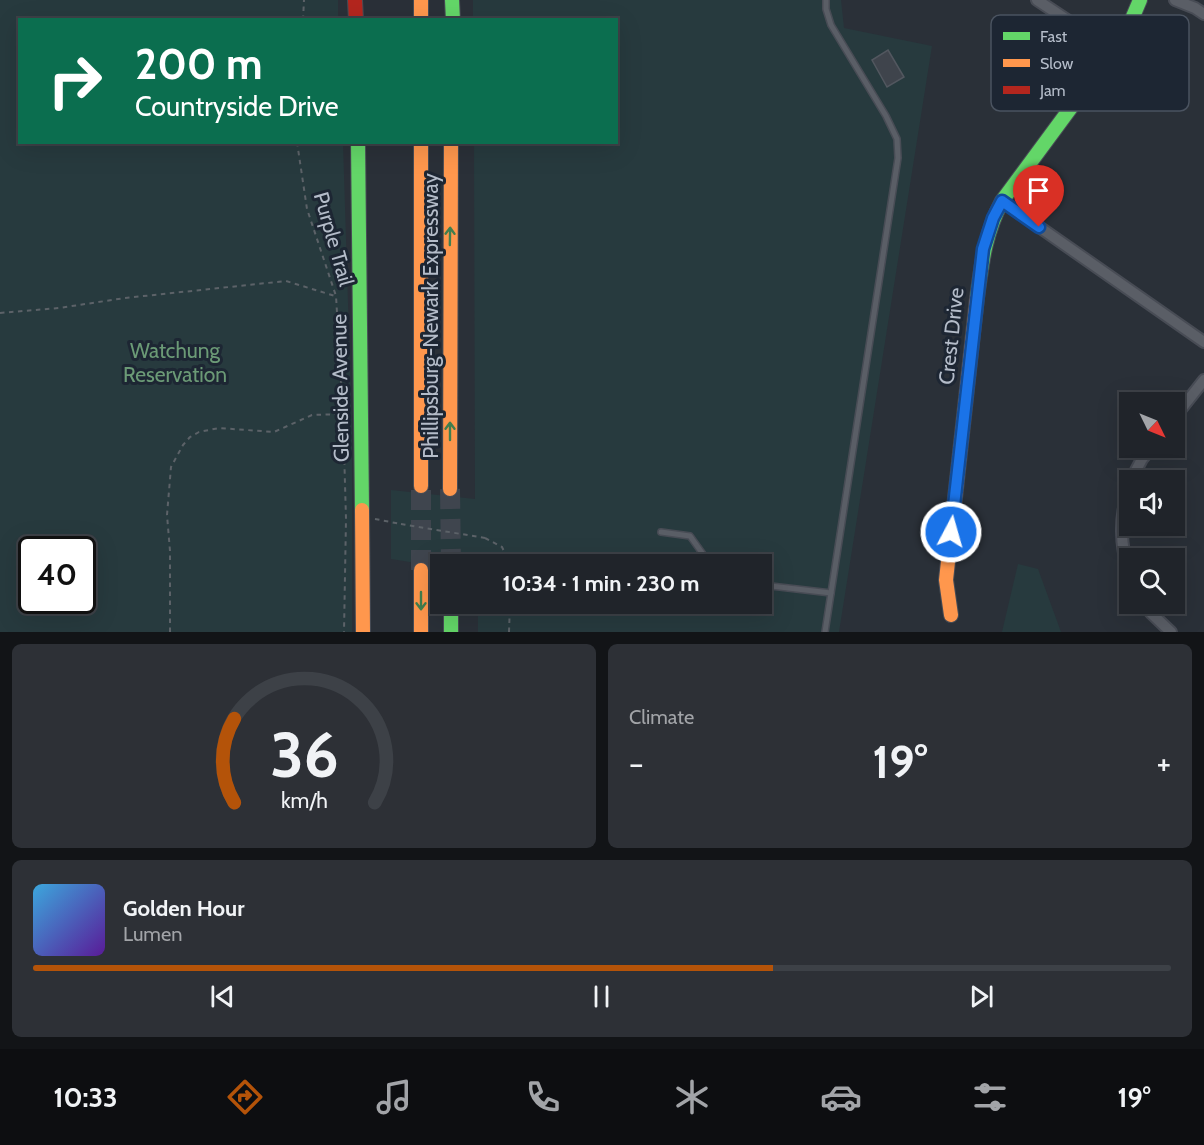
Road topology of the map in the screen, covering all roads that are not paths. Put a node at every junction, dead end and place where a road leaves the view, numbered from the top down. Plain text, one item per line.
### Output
1 (355, 0) edge
2 (421, 0) edge
3 (452, 0) edge
4 (825, 0) edge
5 (1037, 0) edge
6 (1140, 0) edge
7 (1175, 0) edge
8 (1204, 14) edge
9 (1060, 15) edge
10 (1134, 15) edge
11 (356, 18) edge
12 (421, 18) edge
13 (453, 18) edge
14 (1069, 111) edge
15 (357, 144) edge
16 (421, 144) edge
17 (452, 144) edge
18 (1002, 201) junction
19 (1204, 342) edge
20 (1204, 380) edge
21 (1185, 404) edge
22 (421, 486) tunnel mouth
23 (450, 489) tunnel mouth
24 (661, 532) dead end
25 (703, 554) edge
26 (421, 570) tunnel mouth
27 (772, 586) edge
28 (831, 592) junction
29 (451, 614) edge
30 (1151, 614) edge
31 (951, 615) dead end
32 (363, 632) edge
33 (421, 632) edge
34 (451, 632) edge
35 (825, 632) edge
36 (1171, 632) edge

1 - 11 main road
2 - 12 main road
3 - 13 main road
4 - 28 lane
5 - 9 street
6 - 10 main road, Crest Drive
7 - 8 street
14 - 18 main road, Crest Drive
15 - 32 main road, Glenside Avenue
16 - 22 main road, Phillipsburg-Newark Expressway
23 -> 17 main road, Phillipsburg-Newark Expressway
18 - 19 street
18 - 31 main road, Crest Drive
20 - 21 street
24 - 25 lane
26 -> 33 main road
27 - 28 lane
28 - 35 lane
29 - 34 main road
30 - 36 street

